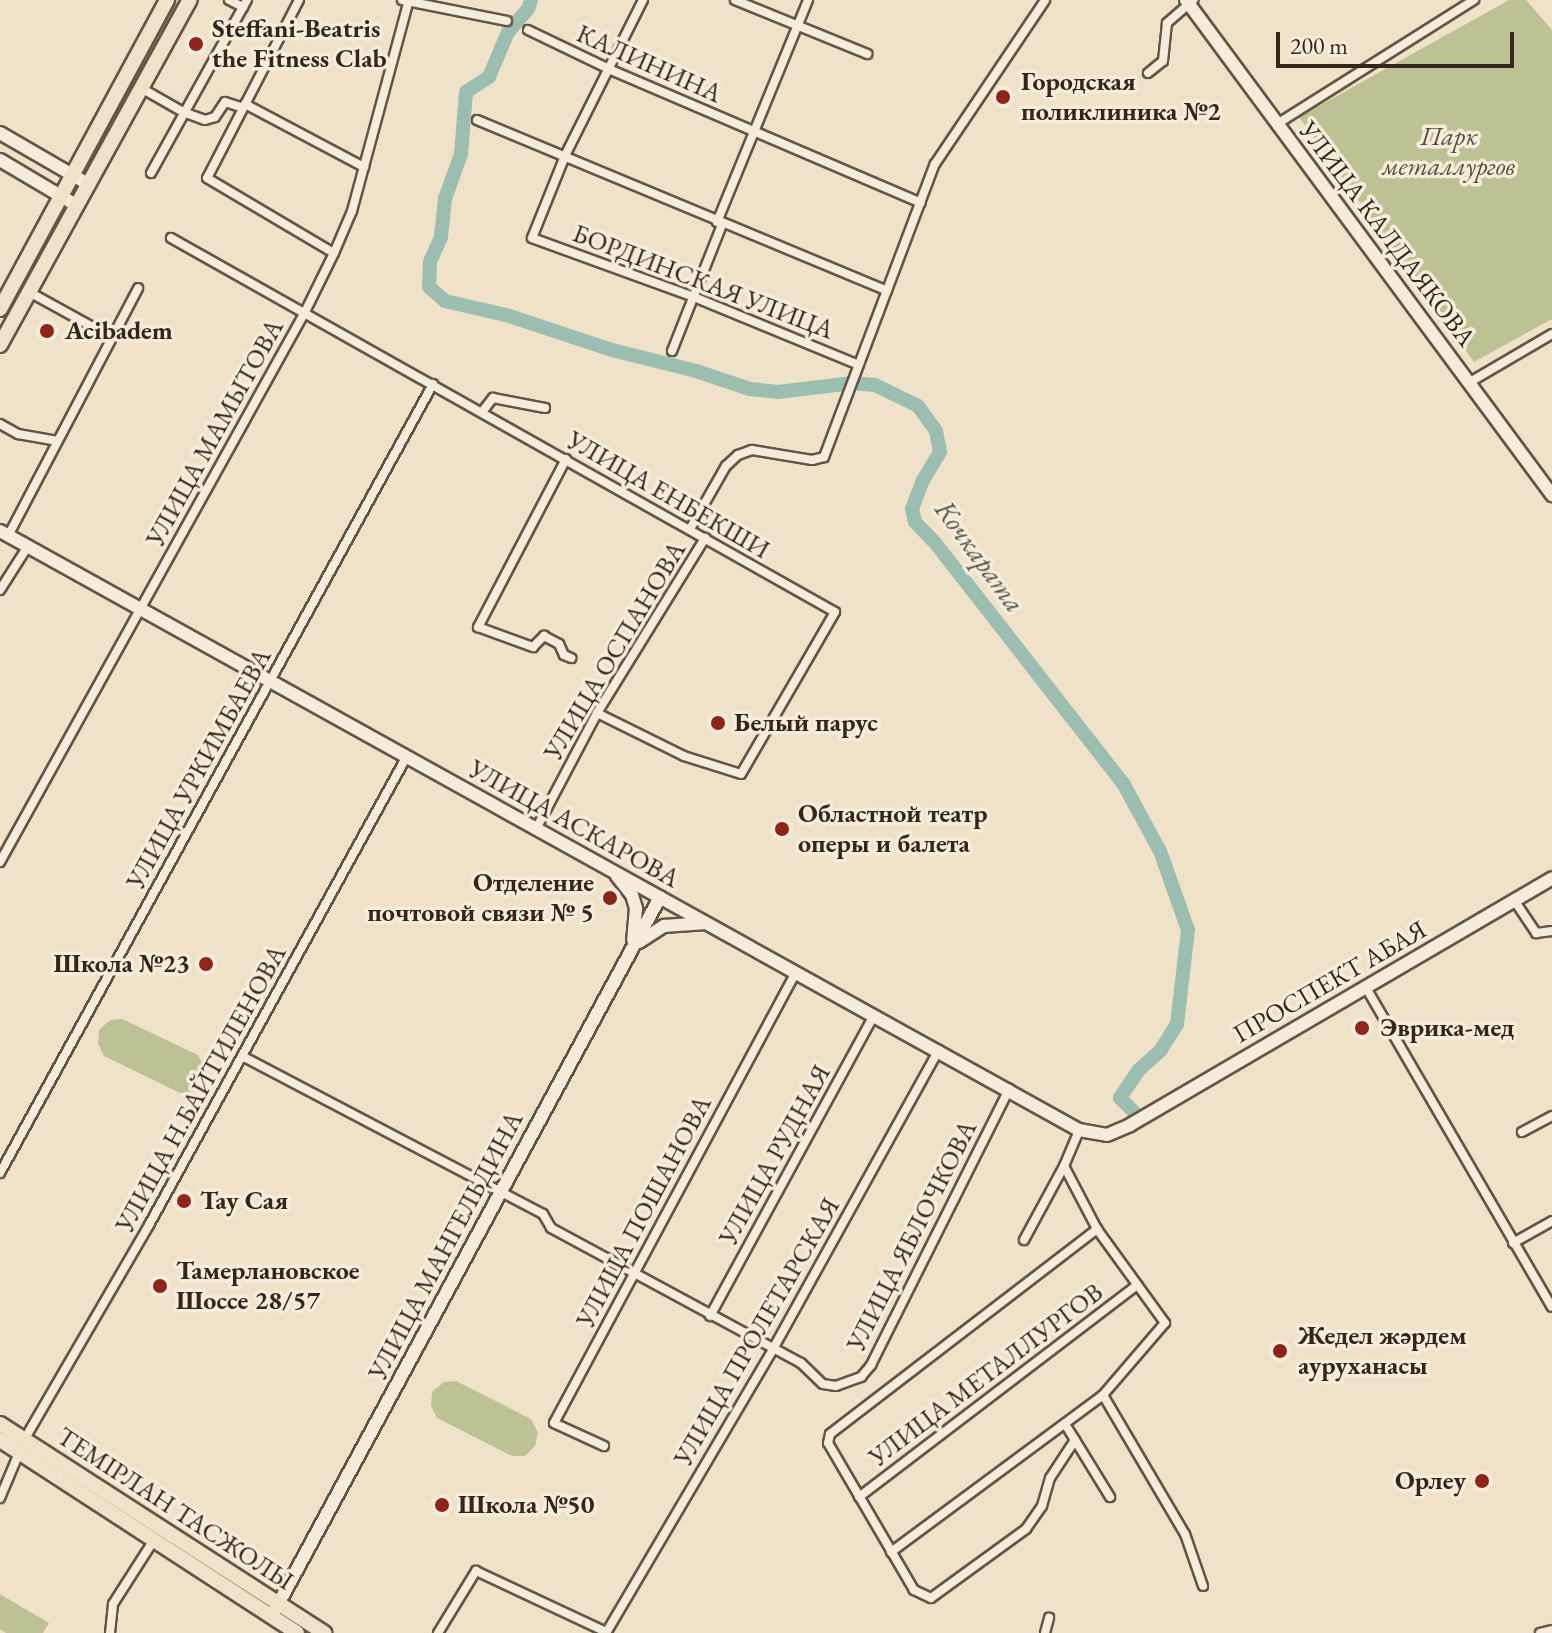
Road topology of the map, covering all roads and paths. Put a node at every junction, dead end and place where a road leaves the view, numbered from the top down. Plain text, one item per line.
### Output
1 (167, 0) edge
2 (190, 0) edge
3 (229, 0) edge
4 (299, 0) edge
5 (643, 0) edge
6 (735, 0) edge
7 (808, 0) edge
8 (1045, 0) edge
9 (1474, 0) edge
10 (406, 1) edge
11 (1190, 1) edge
12 (245, 4) edge
13 (507, 21) dead end
14 (798, 25) junction
15 (528, 30) dead end
16 (867, 54) dead end
17 (611, 70) junction
18 (1148, 73) dead end
19 (141, 88) junction
20 (244, 106) junction
21 (183, 112) junction
22 (477, 120) dead end
23 (1277, 124) junction
24 (755, 132) junction
25 (0, 133) edge
26 (565, 156) junction
27 (0, 160) edge
28 (364, 167) junction
29 (151, 173) dead end
30 (73, 175) junction
31 (88, 184) junction
32 (61, 196) junction
33 (921, 203) junction
34 (76, 205) junction
35 (720, 223) junction
36 (171, 238) dead end
37 (334, 253) junction
38 (138, 288) dead end
39 (887, 291) junction
40 (29, 292) junction
41 (694, 297) junction
42 (0, 309) edge
43 (305, 312) junction
44 (1552, 334) edge
45 (111, 337) junction
46 (0, 345) edge
47 (672, 351) dead end
48 (859, 365) junction
49 (1470, 382) junction
50 (433, 384) junction
51 (545, 408) dead end
52 (482, 412) junction
53 (0, 424) edge
54 (56, 441) junction
55 (566, 459) junction
56 (1552, 495) edge
57 (690, 529) junction
58 (4, 533) edge
59 (705, 538) junction
60 (28, 546) junction
61 (0, 590) edge
62 (140, 607) junction
63 (571, 658) dead end
64 (271, 680) junction
65 (597, 713) junction
66 (407, 756) junction
67 (537, 827) junction
68 (0, 862) edge
69 (613, 870) junction
70 (1552, 878) edge
71 (660, 897) junction
72 (1514, 900) junction
73 (710, 924) junction
74 (1552, 931) edge
75 (632, 947) junction
76 (797, 971) junction
77 (1365, 986) junction
78 (875, 1014) junction
79 (939, 1049) junction
80 (242, 1056) junction
81 (1009, 1088) junction
82 (1552, 1116) edge
83 (1079, 1130) junction
84 (1522, 1132) dead end
85 (1064, 1166) junction
86 (0, 1173) edge
87 (501, 1192) junction
88 (1552, 1221) edge
89 (1097, 1229) junction
90 (1024, 1240) dead end
91 (1513, 1243) junction
92 (635, 1270) junction
93 (1137, 1285) junction
94 (1552, 1307) edge
95 (710, 1316) junction
96 (773, 1349) junction
97 (1103, 1395) junction
98 (0, 1424) edge
99 (1065, 1424) junction
100 (0, 1440) edge
101 (1075, 1440) junction
102 (22, 1446) junction
103 (604, 1446) dead end
104 (859, 1497) junction
105 (1110, 1497) dead end
106 (0, 1498) edge
107 (154, 1540) junction
108 (891, 1552) junction
109 (1203, 1586) dead end
110 (275, 1610) junction
111 (1049, 1618) dead end
112 (1552, 1630) edge
113 (606, 1632) edge
114 (110, 1633) edge
115 (297, 1633) edge
116 (324, 1633) edge
117 (438, 1633) edge
118 (1045, 1633) edge
119 (1540, 1633) edge

1 - 30 main road
2 - 19 main road
3 - 12 street
4 - 20 street
5 - 17 street
6 - 14 street
7 - 14 street
8 - 33 street
9 - 23 street
10 - 13 street
10 - 28 street, УЛИЦА МАМЫТОВА
11 - 18 street
11 - 23 main road, УЛИЦА КАЛДАЯКОВА
12 - 21 street
14 - 16 street
14 - 24 street
15 - 17 street, КАЛИНИНА
17 - 24 street, КАЛИНИНА
17 - 26 street
19 - 21 street
19 - 31 main road
20 - 21 street
20 - 28 street
20 - 37 street
21 - 29 street
22 - 26 street
23 - 49 main road, УЛИЦА КАЛДАЯКОВА
24 - 33 street, КАЛИНИНА
24 - 35 street
25 - 30 main road
26 - 35 street
26 - 41 street, БОРДИНСКАЯ УЛИЦА
27 - 32 main road
28 - 37 street, УЛИЦА МАМЫТОВА
30 - 31 main road
30 - 32 main road
31 - 34 main road
32 - 34 main road
32 - 42 main road
33 - 39 street
34 - 40 main road
35 - 39 street
35 - 41 street
36 - 43 street, УЛИЦА ЕНБЕКШИ
37 - 43 street, УЛИЦА МАМЫТОВА
38 - 45 street
39 - 48 street
40 - 45 street
40 - 46 main road
41 - 47 street
41 - 48 street, БОРДИНСКАЯ УЛИЦА
43 - 50 street, УЛИЦА ЕНБЕКШИ
43 - 62 street, УЛИЦА МАМЫТОВА
44 - 49 street
45 - 54 street
48 - 57 street
49 - 56 main road, УЛИЦА КАЛДАЯКОВА
50 - 52 street, УЛИЦА ЕНБЕКШИ
50 - 64 street, УЛИЦА УРКИМБАЕВА
51 - 52 street, УЛИЦА ЕНБЕКШИ
52 - 55 street, УЛИЦА ЕНБЕКШИ
53 - 54 street
54 - 58 street
55 - 57 street, УЛИЦА ЕНБЕКШИ
55 - 63 street
57 - 59 street, УЛИЦА ЕНБЕКШИ
58 - 60 main road, УЛИЦА АСКАРОВА
59 - 65 street, УЛИЦА ОСПАНОВА
59 - 65 street, УЛИЦА ЕНБЕКШИ
60 - 61 street
60 - 62 main road, УЛИЦА АСКАРОВА
62 - 64 main road, УЛИЦА АСКАРОВА
62 - 68 street, УЛИЦА МАМЫТОВА
64 - 66 main road, УЛИЦА АСКАРОВА
64 - 86 street, УЛИЦА УРКИМБАЕВА
65 - 67 street, УЛИЦА ОСПАНОВА
66 - 67 main road, УЛИЦА АСКАРОВА
66 - 80 street, УЛИЦА Н.БАЙТИЛЕНОВА
67 - 69 main road, УЛИЦА АСКАРОВА
69 - 71 main road, УЛИЦА АСКАРОВА
69 - 75 main road
70 - 72 main road, ПРОСПЕКТ АБАЯ
71 - 73 main road, УЛИЦА АСКАРОВА
71 - 75 main road, УЛИЦА МАНГЕЛЬДИНА
72 - 74 street
72 - 77 main road, ПРОСПЕКТ АБАЯ
73 - 75 main road
73 - 76 main road, УЛИЦА АСКАРОВА
75 - 87 main road, УЛИЦА МАНГЕЛЬДИНА
76 - 78 main road, УЛИЦА АСКАРОВА
76 - 92 street, УЛИЦА ПОШАНОВА
77 - 83 main road, ПРОСПЕКТ АБАЯ
77 - 91 street
78 - 79 main road, УЛИЦА АСКАРОВА
78 - 95 street, УЛИЦА РУДНАЯ
79 - 81 main road, УЛИЦА АСКАРОВА
79 - 96 street, УЛИЦА ПРОЛЕТАРСКАЯ
80 - 87 street
80 - 102 street, УЛИЦА Н.БАЙТИЛЕНОВА
81 - 83 main road, УЛИЦА АСКАРОВА
81 - 96 street, УЛИЦА ЯБЛОЧКОВА
82 - 84 street
83 - 85 street
85 - 89 street
85 - 90 street
87 - 92 street
87 - 110 main road, УЛИЦА МАНГЕЛЬДИНА
88 - 91 street
89 - 93 street
89 - 104 street
91 - 94 street
92 - 95 street
92 - 103 street, УЛИЦА ПОШАНОВА
93 - 97 street
93 - 104 street, УЛИЦА МЕТАЛЛУРГОВ
95 - 96 street
96 - 113 street, УЛИЦА ПРОЛЕТАРСКАЯ
97 - 99 street
97 - 109 street
98 - 102 main road, ТЕМІРЛАН ТАСЖОЛЫ
99 - 101 street
99 - 108 street
100 - 102 main road, ТЕМІРЛАН ТАСЖОЛЫ
101 - 105 street
101 - 108 street
102 - 106 street, УЛИЦА Н.БАЙТИЛЕНОВА
102 - 107 main road, ТЕМІРЛАН ТАСЖОЛЫ
102 - 110 main road, ТЕМІРЛАН ТАСЖОЛЫ
104 - 108 street
107 - 110 main road, ТЕМІРЛАН ТАСЖОЛЫ
107 - 114 street
110 - 115 main road, ТЕМІРЛАН ТАСЖОЛЫ
110 - 116 main road, ТЕМІРЛАН ТАСЖОЛЫ
111 - 118 street
112 - 119 street
113 - 117 street

